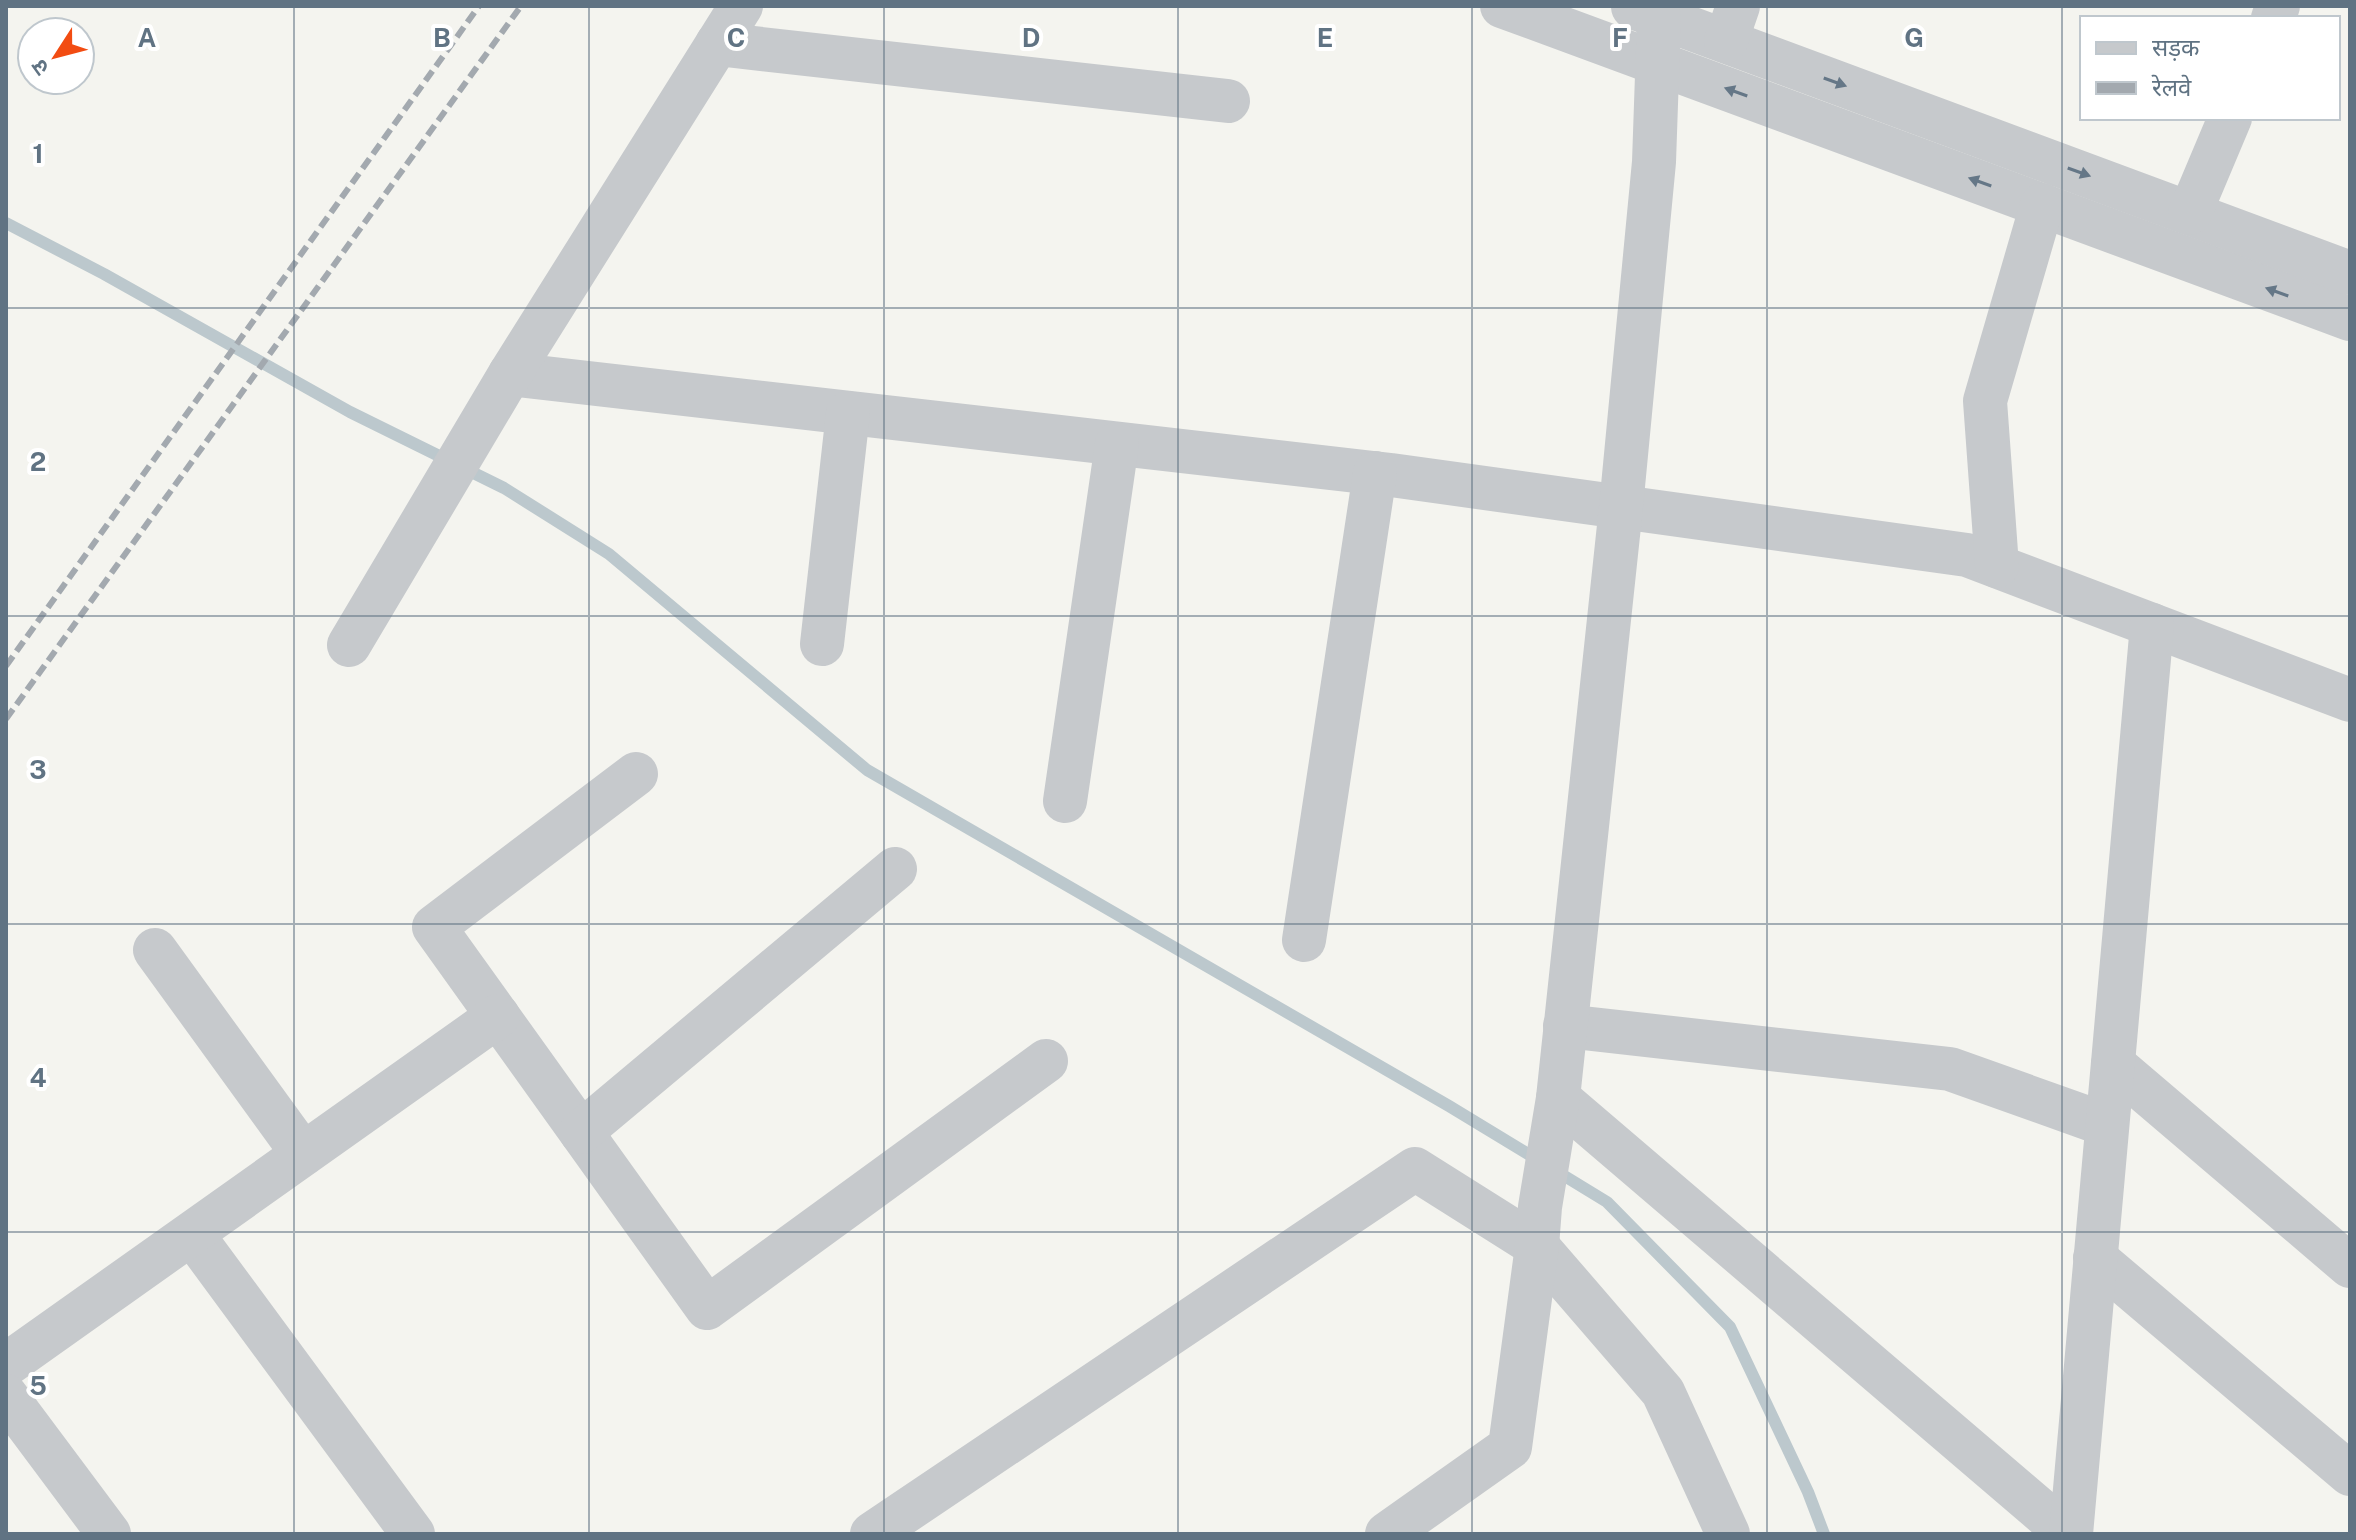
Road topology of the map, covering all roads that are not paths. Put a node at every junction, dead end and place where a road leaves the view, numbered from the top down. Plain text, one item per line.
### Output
1 (741, 6) edge
2 (1502, 6) edge
3 (1645, 11) edge
4 (1732, 24) edge
5 (717, 44) junction
6 (1657, 63) junction
7 (1228, 101) dead end
8 (2229, 120) edge
9 (2042, 205) junction
10 (2190, 213) junction
11 (2350, 273) edge
12 (2350, 319) edge
13 (510, 374) junction
14 (848, 413) junction
15 (1117, 444) junction
16 (1375, 473) junction
17 (1621, 507) junction
18 (1997, 566) junction
19 (2152, 625) junction
20 (822, 644) dead end
21 (349, 645) dead end
22 (2350, 700) edge
23 (636, 774) dead end
24 (1065, 801) dead end
25 (895, 869) dead end
26 (1304, 940) dead end
27 (155, 950) dead end
28 (498, 1016) junction
29 (1565, 1026) junction
30 (1046, 1061) dead end
31 (2113, 1064) junction
32 (1556, 1113) junction
33 (2107, 1125) junction
34 (581, 1132) junction
35 (303, 1154) junction
36 (1539, 1227) junction
37 (192, 1234) junction
38 (2095, 1258) junction
39 (2350, 1266) edge
40 (6, 1365) edge
41 (6, 1396) edge
42 (2350, 1474) edge
43 (919, 1521) edge
44 (109, 1534) edge
45 (413, 1534) edge
46 (872, 1534) edge
47 (1387, 1534) edge
48 (1728, 1534) edge
49 (2069, 1534) edge

1 - 5 street
2 - 6 street
3 - 4 street
3 - 6 street
4 -> 10 street
5 - 7 street
5 - 13 street
9 -> 6 street
6 - 17 street
8 - 10 street
12 -> 9 street
9 - 18 street
10 - 11 street
13 - 14 street
13 - 21 street
14 - 15 street
14 - 20 street
15 - 16 street
15 - 24 street
16 - 17 street
16 - 26 street
17 - 18 street
17 - 29 street
18 - 19 street
19 - 22 street
19 - 31 street
23 - 28 street
25 - 34 street
27 - 35 street
28 - 34 street
28 - 35 street
29 - 32 street
29 - 33 street
30 - 34 street
31 - 33 street
31 - 39 street
32 - 36 street
32 - 49 street
33 - 38 street
35 - 37 street
36 - 43 street
36 - 47 street
36 - 48 street
37 - 40 street
37 - 45 street
38 - 42 street
38 - 49 street
41 - 44 street
43 - 46 street

